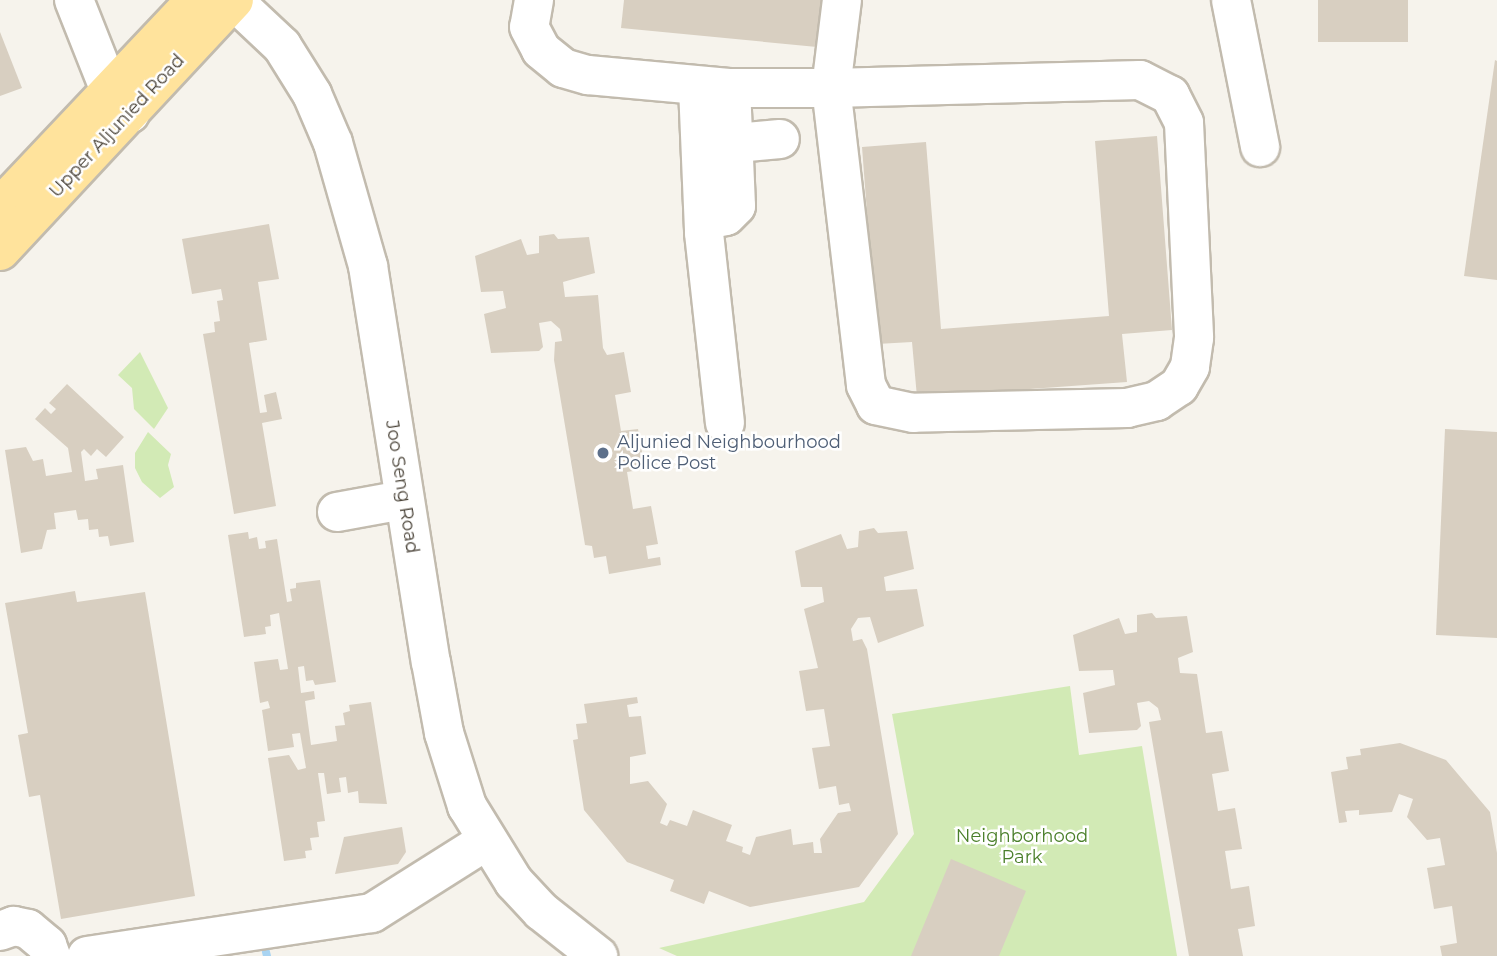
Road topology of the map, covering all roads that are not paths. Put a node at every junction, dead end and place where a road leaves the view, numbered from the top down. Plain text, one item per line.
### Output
1 (74, 0) edge
2 (196, 0) edge
3 (234, 0) edge
4 (534, 0) edge
5 (842, 0) edge
6 (1231, 0) edge
7 (715, 87) junction
8 (831, 88) junction
9 (120, 102) junction
10 (780, 139) dead end
11 (736, 143) junction
12 (1260, 147) dead end
13 (0, 207) edge
14 (705, 220) junction
15 (0, 251) edge
16 (725, 423) dead end
17 (403, 500) junction
18 (337, 512) dead end
19 (486, 841) junction
20 (0, 931) edge
21 (226, 945) edge
22 (58, 952) edge
23 (87, 956) edge
24 (598, 956) edge

1 - 9 street
2 - 9 main road, Upper Aljunied Road
3 - 9 main road, Upper Aljunied Road
3 - 17 street, Joo Seng Road
4 - 7 street
5 - 8 street
6 - 12 street
7 - 8 street
7 - 11 street
7 - 14 street
8 - 8 street
9 - 13 main road, Upper Aljunied Road
9 - 15 main road, Upper Aljunied Road
10 - 11 street
11 - 14 street
14 - 16 street
17 - 18 street
17 - 19 street, Joo Seng Road
19 - 21 street
19 - 24 street, Joo Seng Road
20 - 22 street
21 - 23 street

